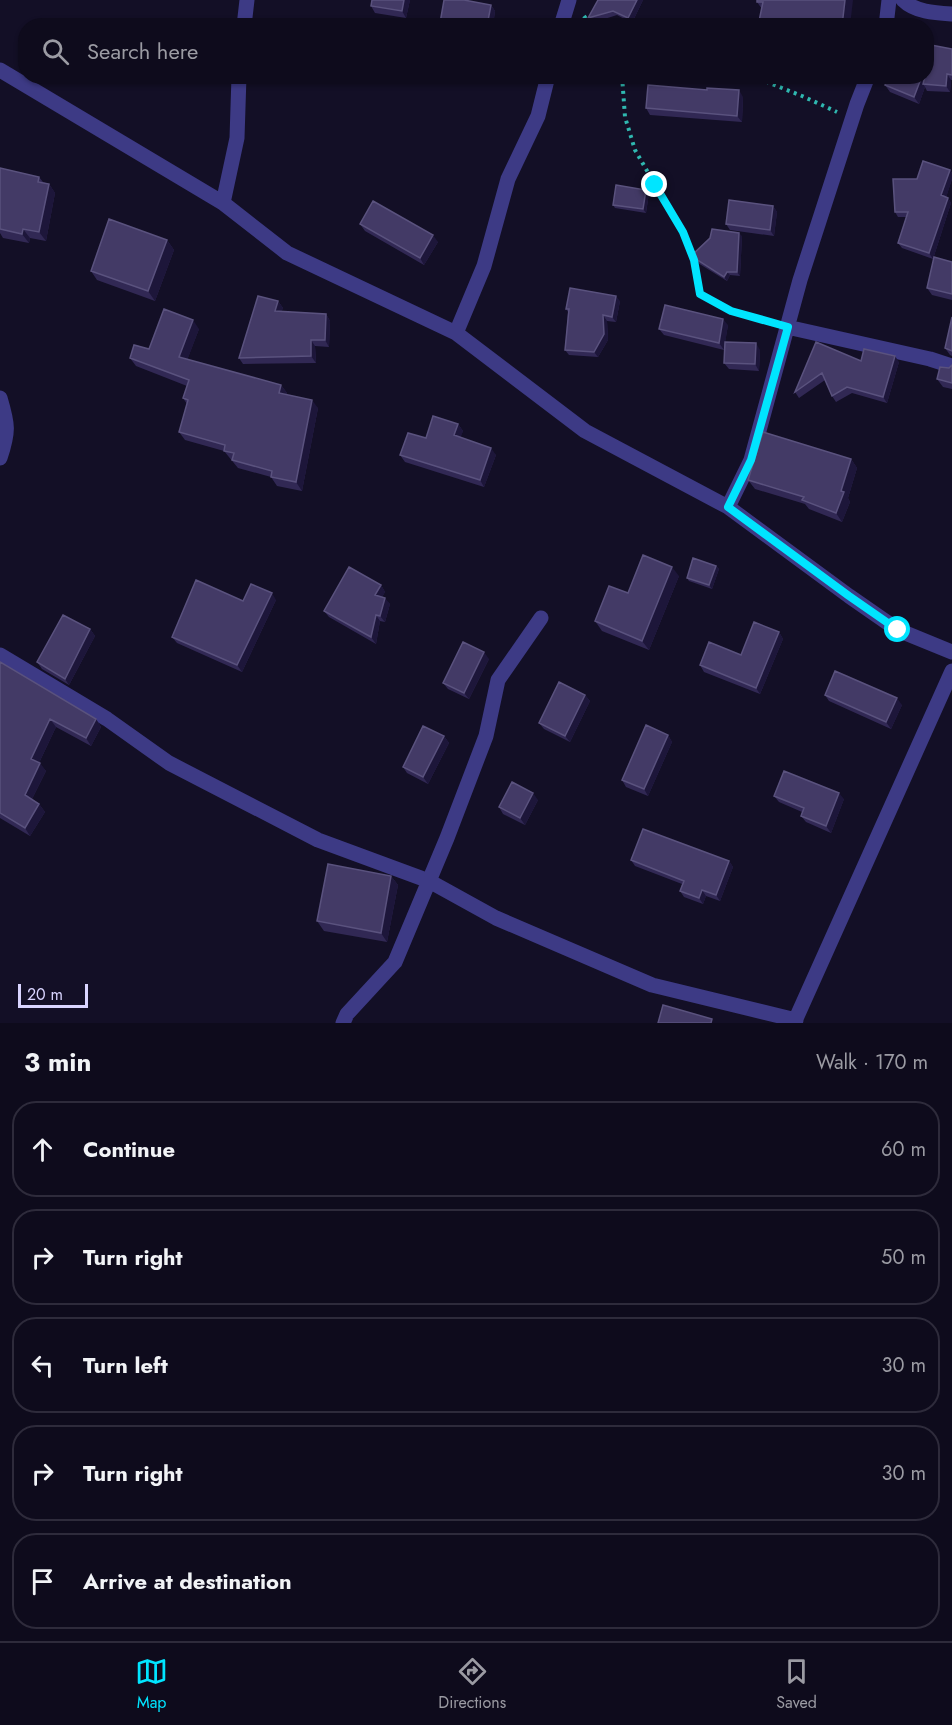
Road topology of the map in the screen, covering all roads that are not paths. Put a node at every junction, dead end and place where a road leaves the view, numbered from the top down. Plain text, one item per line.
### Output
1 (247, 0) edge
2 (569, 0) edge
3 (888, 0) edge
4 (903, 0) edge
5 (952, 14) edge
6 (245, 18) edge
7 (563, 18) edge
8 (887, 18) edge
9 (0, 70) edge
10 (18, 81) edge
11 (23, 84) edge
12 (239, 84) edge
13 (546, 84) edge
14 (865, 84) edge
15 (223, 203) junction
16 (788, 327) junction
17 (456, 333) junction
18 (952, 366) edge
19 (0, 398) edge
20 (0, 458) edge
21 (728, 507) junction
22 (541, 618) dead end
23 (952, 652) edge
24 (0, 655) edge
25 (952, 671) edge
26 (429, 881) junction
27 (795, 1022) edge
28 (343, 1023) edge

1 - 6 street
2 - 7 street
3 - 8 street
4 - 5 street
9 - 10 street
11 - 15 street
12 - 15 street
13 - 17 street
14 - 16 street
15 - 17 street
16 - 18 street
16 - 21 street
17 - 21 street
19 - 20 street
21 - 23 street
22 - 26 street
24 - 26 street
25 - 27 street
26 - 27 street
26 - 28 street

